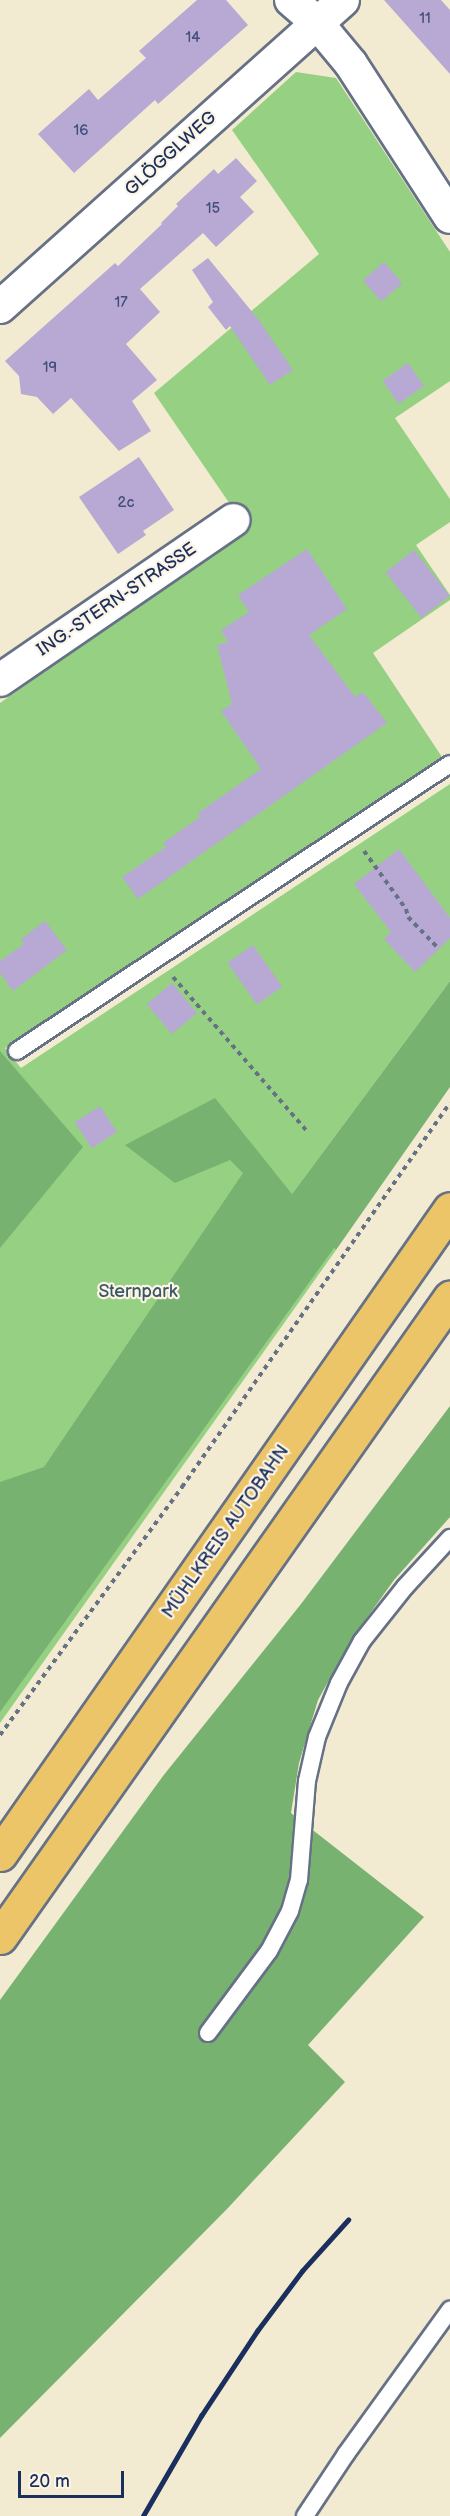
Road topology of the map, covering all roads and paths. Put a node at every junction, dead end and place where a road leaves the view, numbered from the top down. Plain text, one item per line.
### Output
1 (291, 0) edge
2 (343, 0) edge
3 (317, 23) junction
4 (450, 217) edge
5 (0, 308) edge
6 (234, 520) dead end
7 (0, 680) edge
8 (450, 764) edge
9 (351, 830) junction
10 (437, 947) dead end
11 (157, 958) junction
12 (17, 1051) dead end
13 (450, 1102) edge
14 (306, 1130) dead end
15 (450, 1209) edge
16 (447, 1304) edge
17 (450, 1538) edge
18 (0, 1735) edge
19 (0, 1854) edge
20 (0, 1937) edge
21 (208, 2033) dead end
22 (450, 2310) edge
23 (305, 2516) edge

1 - 3 street
2 - 3 street, GLÖGGLWEG
3 - 4 street
3 - 5 street, GLÖGGLWEG
6 - 7 street, ING.-STERN-STRASSE
8 - 9 lane
9 - 10 path
9 - 11 lane
11 - 12 lane
11 - 14 path
13 - 18 path
15 - 19 highway, MÜHLKREIS AUTOBAHN
16 - 20 highway
17 - 21 lane
22 - 23 lane

